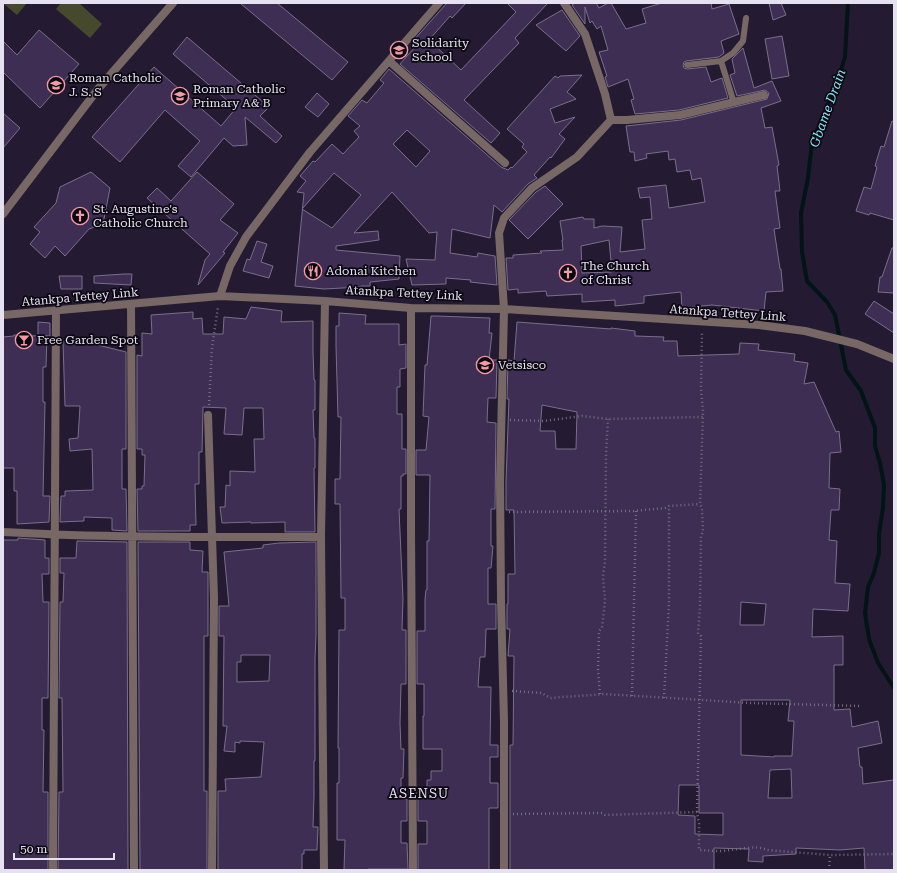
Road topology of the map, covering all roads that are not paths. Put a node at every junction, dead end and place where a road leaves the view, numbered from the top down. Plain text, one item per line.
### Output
1 (173, 3) edge
2 (439, 3) edge
3 (564, 3) edge
4 (746, 18) dead end
5 (389, 61) junction
6 (721, 61) junction
7 (687, 65) dead end
8 (764, 95) dead end
9 (734, 103) junction
10 (611, 120) junction
11 (505, 163) dead end
12 (3, 214) edge
13 (220, 296) junction
14 (325, 301) junction
15 (132, 304) junction
16 (411, 308) junction
17 (504, 309) junction
18 (56, 310) junction
19 (3, 315) edge
20 (894, 359) edge
21 (208, 416) road end
22 (3, 532) edge
23 (55, 535) junction
24 (132, 536) junction
25 (212, 536) junction
26 (321, 537) junction
27 (53, 870) edge
28 (134, 870) edge
29 (212, 870) edge
30 (324, 870) edge
31 (412, 870) edge
32 (504, 870) edge

1 - 12 street
2 - 5 street
3 - 10 street
4 - 6 lane
5 - 11 street
5 - 13 street
6 - 7 lane
6 - 9 lane
8 - 9 street
9 - 10 street
10 - 17 street
13 - 14 street, Atankpa Tettey Link
13 - 15 street, Atankpa Tettey Link
14 - 16 street, Atankpa Tettey Link
14 - 26 street
15 - 18 street, Atankpa Tettey Link
15 - 24 street
16 - 17 street, Atankpa Tettey Link
16 - 31 street
17 - 20 street, Atankpa Tettey Link
17 - 32 street
18 - 19 street, Atankpa Tettey Link
18 - 23 street
21 - 25 street
22 - 23 street
23 - 24 street
23 - 27 street
24 - 25 street
24 - 28 street
25 - 26 street
25 - 29 street
26 - 30 street

